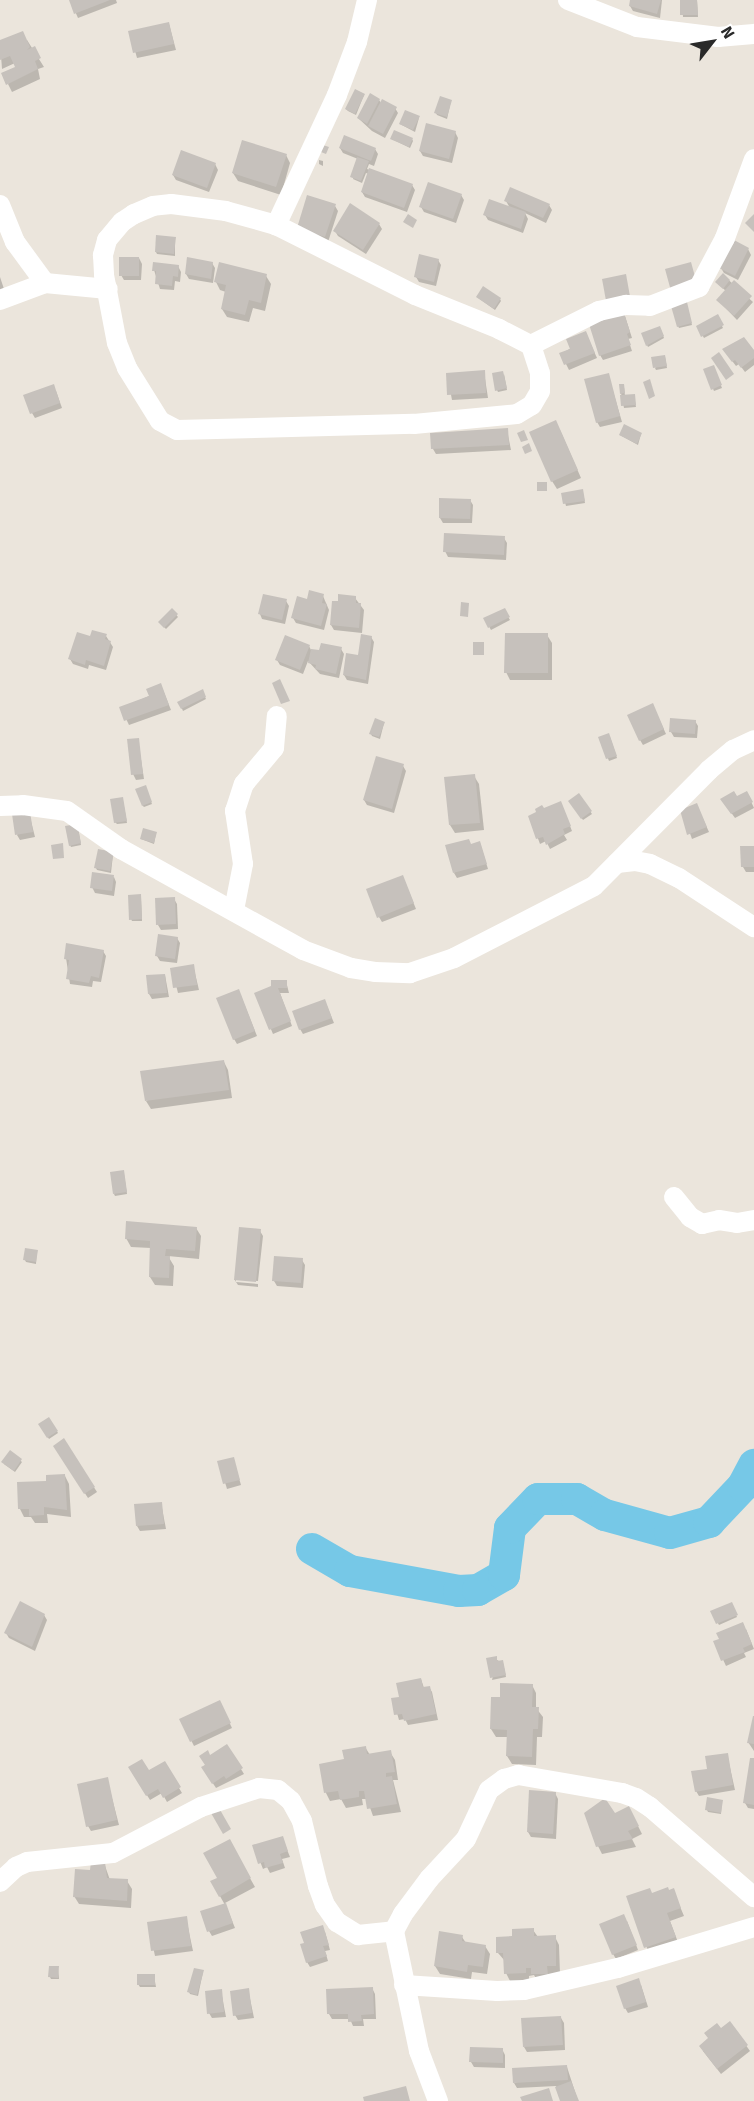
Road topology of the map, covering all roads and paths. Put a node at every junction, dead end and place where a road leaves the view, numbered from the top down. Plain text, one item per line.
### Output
1 (368, 0) edge
2 (568, 0) edge
3 (754, 34) edge
4 (754, 159) edge
5 (0, 205) edge
6 (276, 225) junction
7 (45, 283) junction
8 (108, 289) junction
9 (0, 300) edge
10 (531, 345) junction
11 (277, 716) dead end
12 (754, 740) edge
13 (0, 806) edge
14 (617, 863) junction
15 (234, 910) junction
16 (754, 927) edge
17 (674, 1197) dead end
18 (754, 1220) edge
19 (0, 1882) edge
20 (754, 1897) edge
21 (754, 1927) edge
22 (394, 1931) junction
23 (404, 1985) junction
24 (438, 2101) edge

1 - 6 street
2 - 3 street
4 - 10 street
5 - 7 street
6 - 8 street
6 - 10 street
7 - 8 street
7 - 9 street
8 - 10 street
11 - 15 street
12 - 14 street
13 - 15 street
14 - 15 street
14 - 16 street
17 - 18 street
19 - 22 street
20 - 22 street
21 - 23 street
22 - 23 street
23 - 24 street

